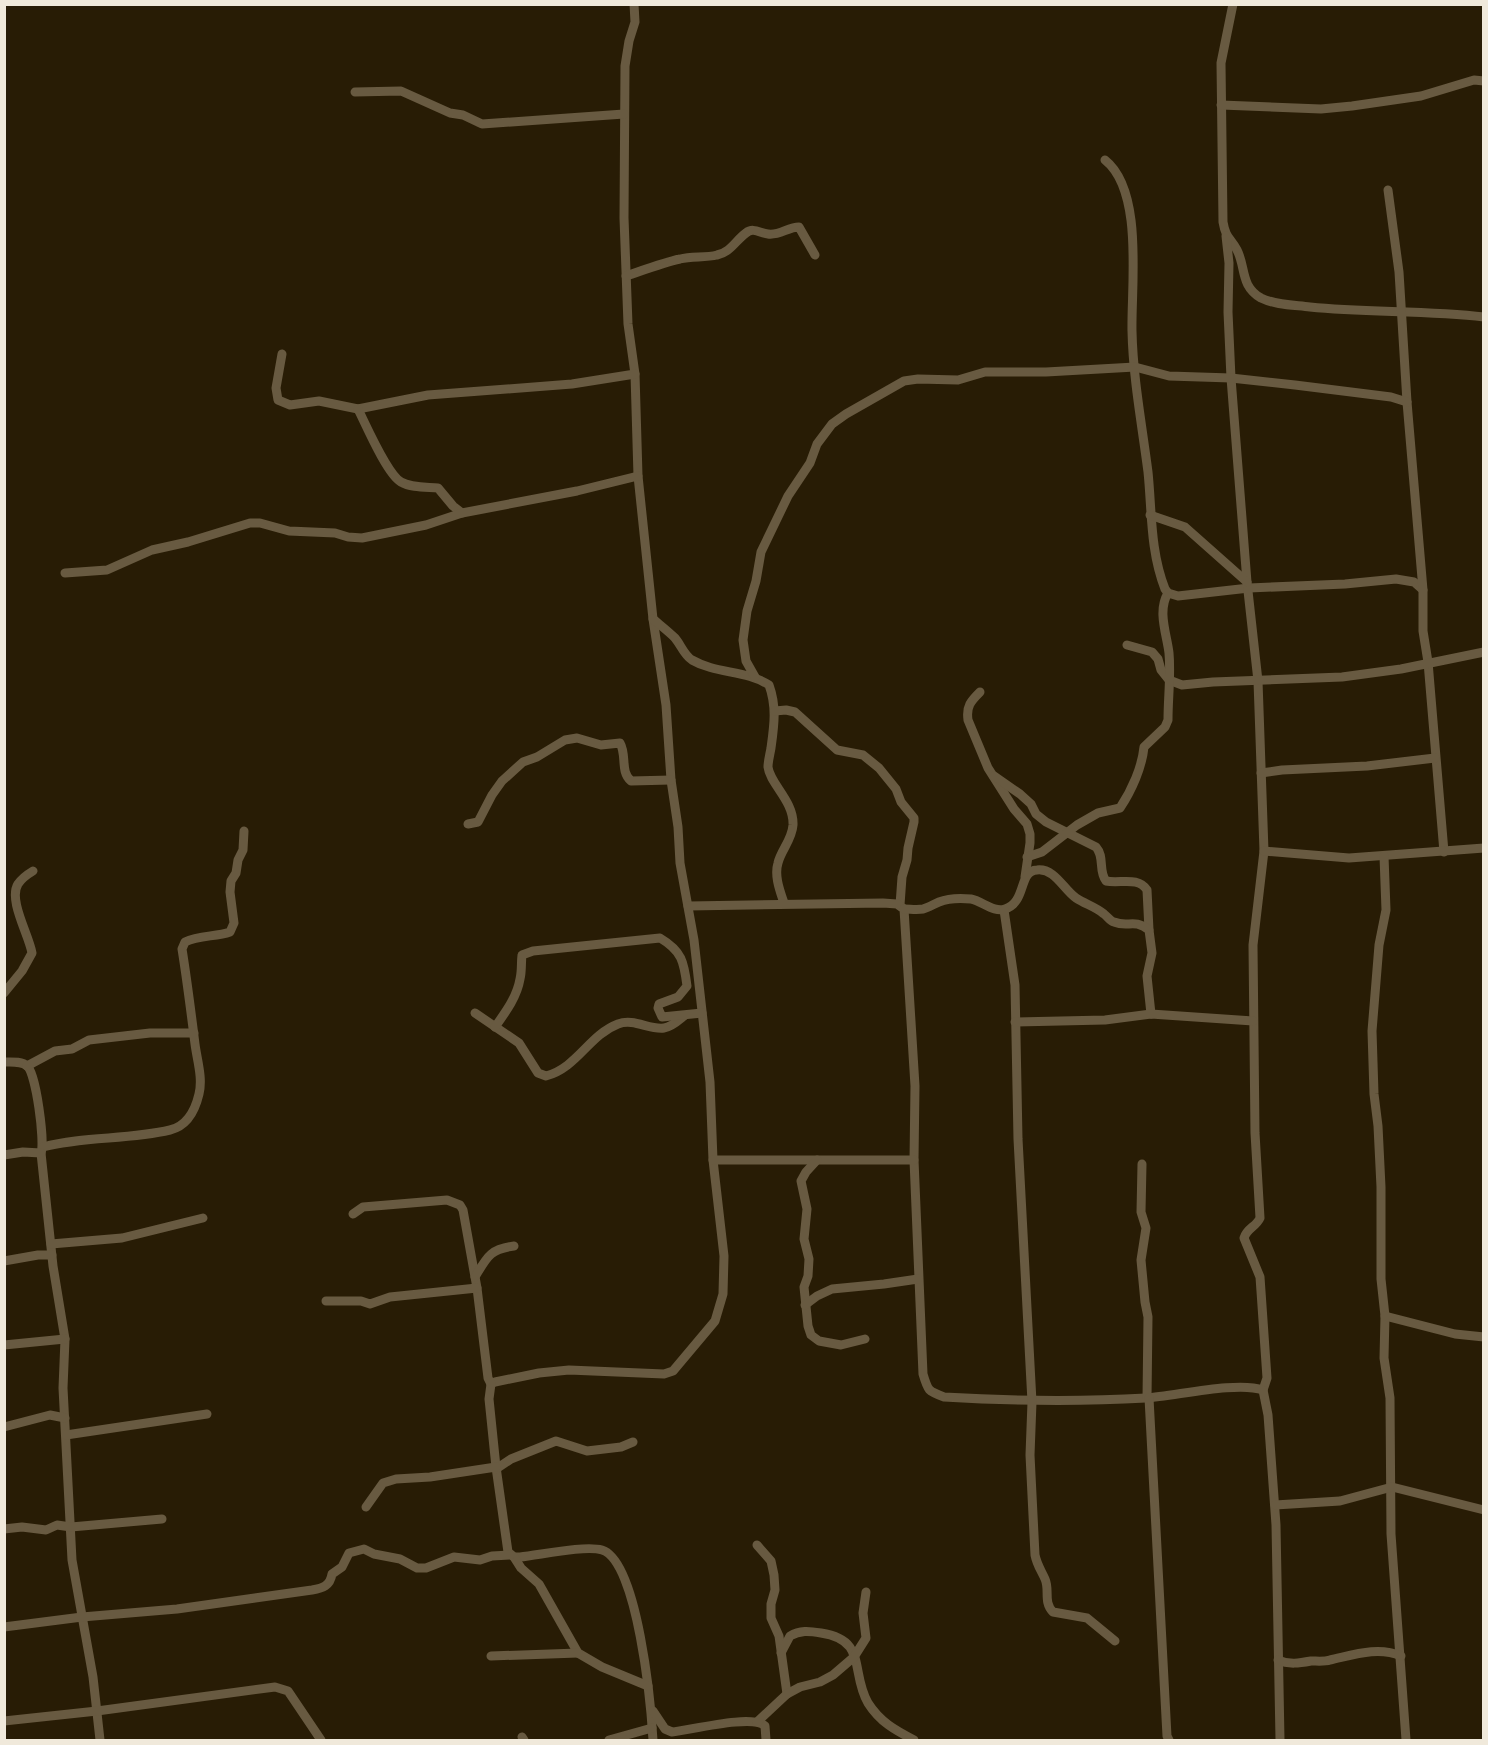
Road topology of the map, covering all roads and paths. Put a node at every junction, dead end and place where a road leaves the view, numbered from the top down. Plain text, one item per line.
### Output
1 (634, 4) edge
2 (1233, 4) edge
3 (1484, 81) edge
4 (355, 92) dead end
5 (1221, 105) junction
6 (624, 114) junction
7 (1105, 160) dead end
8 (1388, 190) dead end
9 (1226, 236) junction
10 (815, 255) dead end
11 (626, 276) junction
12 (1402, 312) junction
13 (1484, 316) edge
14 (282, 354) dead end
15 (1135, 367) junction
16 (635, 374) junction
17 (1231, 378) junction
18 (1407, 402) junction
19 (358, 409) junction
20 (638, 476) junction
21 (462, 513) junction
22 (1150, 514) junction
23 (65, 573) dead end
24 (1248, 585) junction
25 (1424, 590) junction
26 (1168, 593) junction
27 (653, 620) junction
28 (1127, 645) dead end
29 (1484, 652) edge
30 (1428, 662) junction
31 (755, 677) junction
32 (1169, 680) junction
33 (1258, 681) junction
34 (980, 692) dead end
35 (775, 711) junction
36 (1435, 758) junction
37 (1261, 773) junction
38 (994, 776) junction
39 (671, 780) junction
40 (468, 824) dead end
41 (244, 831) dead end
42 (1066, 834) junction
43 (1484, 848) edge
44 (1264, 852) junction
45 (1444, 852) junction
46 (1384, 856) junction
47 (1027, 857) junction
48 (33, 871) dead end
49 (1025, 877) junction
50 (784, 903) junction
51 (688, 906) junction
52 (902, 907) junction
53 (1004, 910) junction
54 (1149, 930) junction
55 (4, 993) edge
56 (475, 1013) dead end
57 (686, 1014) junction
58 (702, 1014) junction
59 (1151, 1014) junction
60 (1252, 1021) junction
61 (1015, 1022) junction
62 (495, 1027) junction
63 (194, 1033) junction
64 (4, 1062) edge
65 (27, 1066) junction
66 (42, 1150) junction
67 (4, 1155) edge
68 (713, 1160) junction
69 (817, 1160) junction
70 (914, 1160) junction
71 (1142, 1164) dead end
72 (353, 1214) dead end
73 (203, 1218) dead end
74 (51, 1244) junction
75 (514, 1246) dead end
76 (52, 1255) junction
77 (4, 1260) edge
78 (475, 1277) junction
79 (918, 1279) junction
80 (477, 1288) junction
81 (326, 1301) dead end
82 (805, 1305) junction
83 (1385, 1317) junction
84 (1484, 1337) edge
85 (65, 1339) junction
86 (865, 1339) dead end
87 (4, 1345) edge
88 (491, 1384) junction
89 (1263, 1390) junction
90 (1148, 1398) junction
91 (1032, 1402) junction
92 (207, 1414) dead end
93 (65, 1418) junction
94 (4, 1427) edge
95 (66, 1435) junction
96 (633, 1442) dead end
97 (496, 1468) junction
98 (1392, 1487) junction
99 (1275, 1505) junction
100 (366, 1507) dead end
101 (1484, 1510) edge
102 (162, 1519) dead end
103 (71, 1527) junction
104 (4, 1529) edge
105 (757, 1545) dead end
106 (512, 1556) junction
107 (866, 1592) dead end
108 (82, 1617) junction
109 (4, 1627) edge
110 (1115, 1641) dead end
111 (578, 1653) junction
112 (781, 1653) junction
113 (491, 1656) dead end
114 (1401, 1656) junction
115 (854, 1658) junction
116 (1278, 1660) junction
117 (648, 1686) junction
118 (787, 1694) junction
119 (651, 1708) junction
120 (97, 1711) junction
121 (4, 1721) edge
122 (757, 1722) junction
123 (652, 1728) junction
124 (100, 1740) edge
125 (321, 1740) edge
126 (609, 1740) edge
127 (653, 1740) edge
128 (766, 1740) edge
129 (914, 1740) edge
130 (1169, 1740) edge
131 (1280, 1740) edge
132 (1406, 1740) edge

1 - 6 street
2 - 5 street
3 - 5 street
4 - 6 street
5 - 9 street
6 - 11 street
7 - 15 street
8 - 12 street
9 - 12 street
9 - 17 street
10 - 11 street
11 - 16 street
12 - 13 street
12 - 18 street
14 - 19 street
15 - 17 street
15 - 22 street
15 - 31 street
16 - 19 street
16 - 20 street
17 - 18 street
17 - 24 street
18 - 25 street
19 - 21 street
20 - 21 street
20 - 27 street
21 - 23 street
22 - 24 street
22 - 26 street
24 - 25 street
24 - 26 street
24 - 33 street
25 - 30 street
26 - 32 street
27 - 31 street
27 - 39 street
28 - 32 street
29 - 30 street
30 - 33 street
30 - 36 street
31 - 35 street
32 - 33 street
32 - 42 street
33 - 37 street
34 - 38 street
35 - 50 street
35 - 52 street
36 - 37 street
36 - 45 street
37 - 44 street
38 - 42 street
38 - 47 street
39 - 40 street
39 - 51 street
41 - 63 street
42 - 47 street
42 - 54 street
43 - 45 street
44 - 46 street
44 - 60 street
45 - 46 street
46 - 83 street
47 - 49 street
48 - 55 street
49 - 53 street
49 - 54 street
50 - 51 street
50 - 52 street
51 - 58 street
52 - 53 street
52 - 70 street
53 - 61 street
54 - 59 street
56 - 62 street
57 - 58 street
57 - 62 street
57 - 62 street
58 - 68 street
59 - 60 street
59 - 61 street
60 - 89 street
61 - 91 street
63 - 65 street
63 - 66 street
64 - 65 street
65 - 66 street
66 - 67 street
66 - 74 street
68 - 69 street
68 - 88 street
69 - 70 street
69 - 82 street
70 - 79 street
71 - 90 street
72 - 78 street
73 - 74 street
74 - 76 street
75 - 78 street
76 - 77 street
76 - 85 street
78 - 80 street
79 - 82 street
79 - 91 street
80 - 81 street
80 - 88 street
82 - 86 street
83 - 84 street
83 - 98 street
85 - 87 street
85 - 93 street
88 - 97 street
89 - 90 street
89 - 99 street
90 - 91 street
90 - 130 street
91 - 110 street
92 - 95 street
93 - 94 street
93 - 95 street
95 - 103 street
96 - 97 street
97 - 100 street
97 - 106 street
98 - 99 street
98 - 101 street
98 - 114 street
99 - 116 street
102 - 103 street
103 - 104 street
103 - 108 street
105 - 112 street
106 - 108 street
106 - 111 street
106 - 117 street
107 - 115 street
108 - 109 street
108 - 120 street
111 - 113 street
111 - 117 street
112 - 115 street
112 - 118 street
114 - 116 street
114 - 132 street
115 - 118 street
115 - 129 street
116 - 131 street
117 - 119 street
118 - 122 street
119 - 122 street
119 - 123 street
120 - 121 street
120 - 124 street
120 - 125 street
122 - 128 street
123 - 126 street
123 - 127 street

